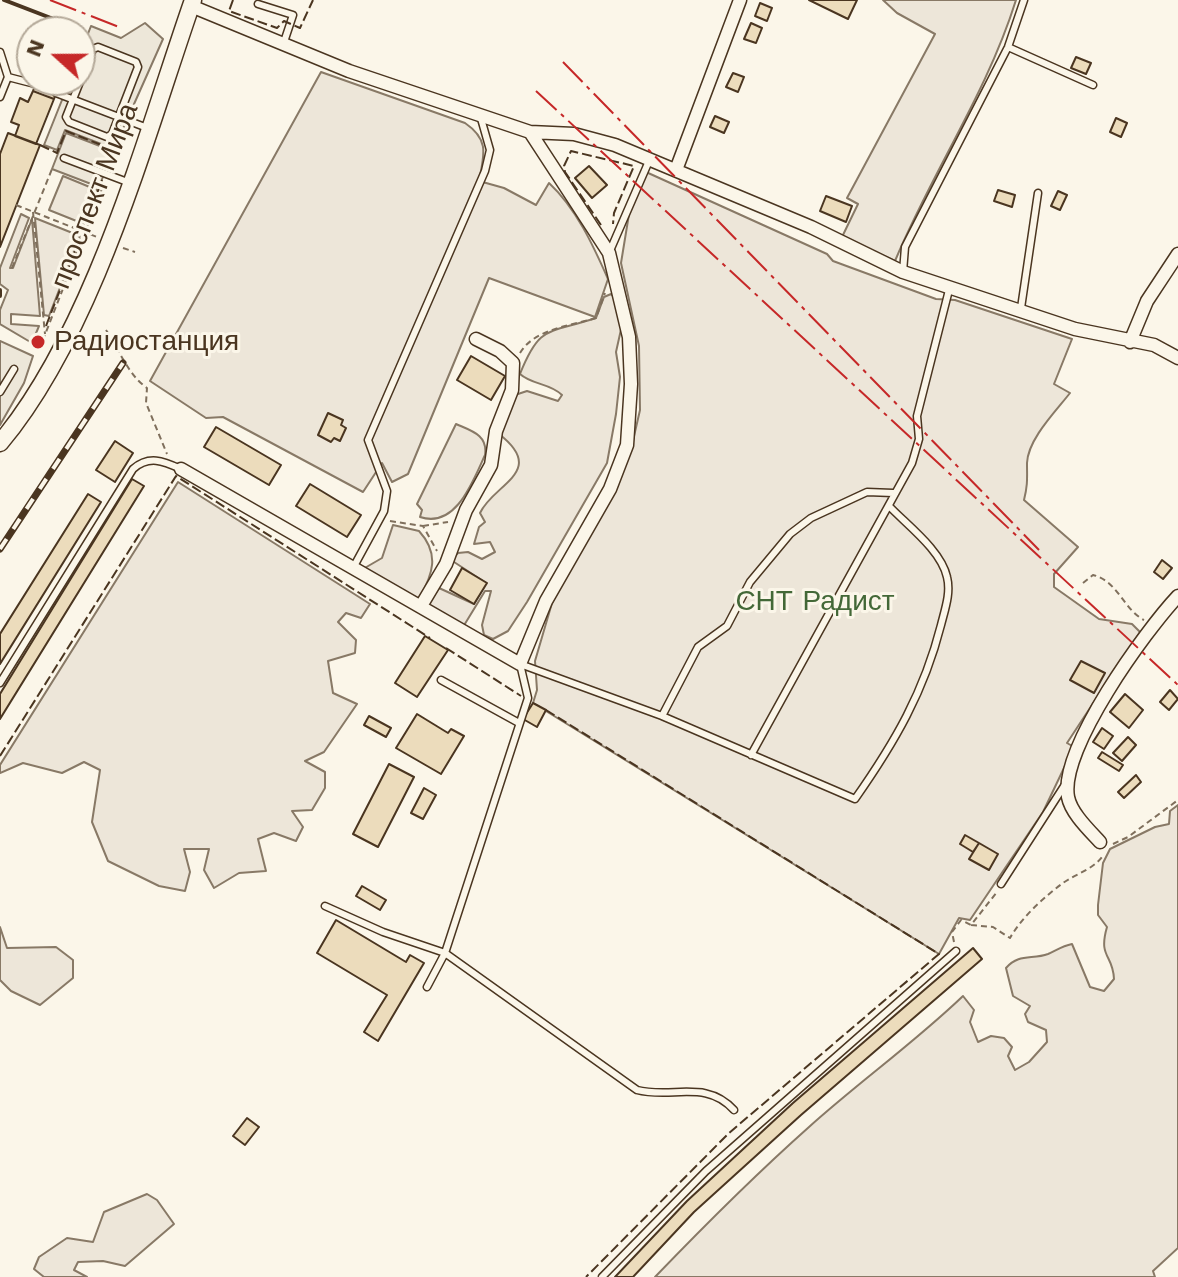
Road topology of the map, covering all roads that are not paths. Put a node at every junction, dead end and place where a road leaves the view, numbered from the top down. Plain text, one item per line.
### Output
1 (740, 0) edge
2 (1024, 0) edge
3 (192, 3) edge
4 (258, 4) dead end
5 (283, 45) junction
6 (1008, 47) junction
7 (0, 52) edge
8 (8, 77) junction
9 (16, 79) edge
10 (1093, 85) dead end
11 (64, 96) edge
12 (0, 97) edge
13 (73, 99) junction
14 (480, 115) junction
15 (119, 117) junction
16 (150, 129) junction
17 (530, 132) junction
18 (64, 158) dead end
19 (649, 160) junction
20 (676, 170) junction
21 (130, 183) junction
22 (1038, 193) dead end
23 (609, 253) junction
24 (1178, 254) edge
25 (903, 272) junction
26 (950, 285) junction
27 (1021, 308) junction
28 (476, 339) dead end
29 (1130, 342) junction
30 (1178, 358) edge
31 (14, 369) dead end
32 (0, 392) edge
33 (0, 443) edge
34 (177, 468) joint
35 (893, 493) junction
36 (889, 506) junction
37 (353, 568) junction
38 (1178, 596) edge
39 (421, 606) junction
40 (520, 664) junction
41 (441, 680) dead end
42 (0, 683) edge
43 (662, 716) junction
44 (519, 723) junction
45 (751, 755) junction
46 (1069, 777) junction
47 (1100, 842) road end
48 (1001, 884) road end
49 (325, 906) dead end
50 (956, 951) road end
51 (445, 953) junction
52 (427, 987) dead end
53 (734, 1110) dead end
54 (602, 1277) edge

1 - 20 street
2 - 6 lane
3 - 5 street
3 - 16 street, проспект Мира
4 - 5 lane
5 - 14 street
6 - 10 lane
6 - 25 lane
7 - 8 lane
8 - 9 lane
8 - 12 lane
11 - 13 lane
13 - 15 lane
13 - 15 lane
13 - 15 lane
14 - 17 street
14 - 37 lane
15 - 16 lane
16 - 21 street, проспект Мира
17 - 19 street
17 - 23 street
18 - 21 lane
19 - 20 street
19 - 23 lane
20 - 25 street
21 - 33 street, проспект Мира
22 - 27 lane
23 - 40 street
24 - 29 street
25 - 26 street
26 - 27 street
26 - 35 lane
27 - 29 street
28 - 39 street
29 - 30 street
31 - 32 lane
34 - 37 street
34 - 42 lane
35 - 36 lane
35 - 43 lane
36 - 45 lane
36 - 45 lane
37 - 39 street
38 - 46 street
39 - 40 street
40 - 43 lane
40 - 44 lane
41 - 44 lane
43 - 45 lane
44 - 51 lane
46 - 47 street
46 - 48 lane
49 - 51 lane
50 - 54 lane
51 - 52 lane
51 - 53 lane

